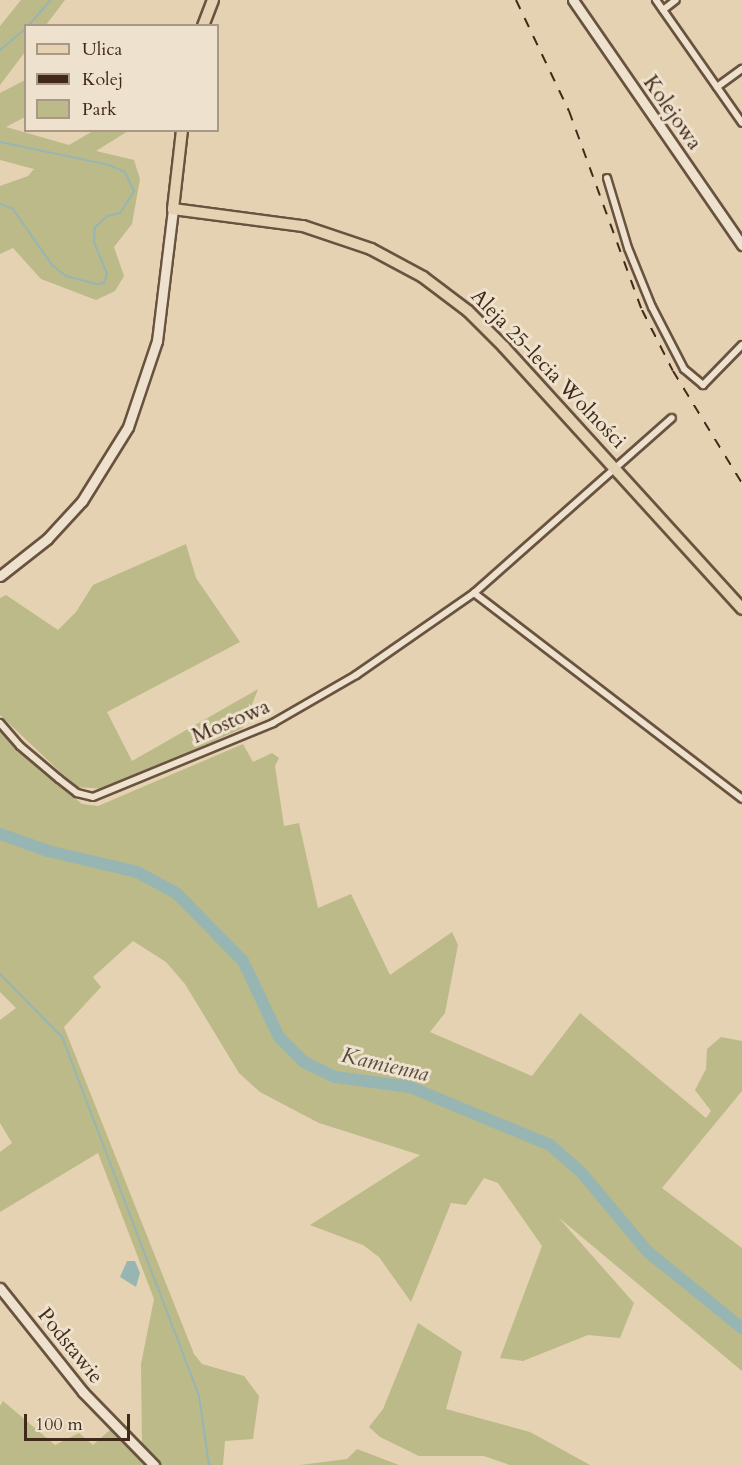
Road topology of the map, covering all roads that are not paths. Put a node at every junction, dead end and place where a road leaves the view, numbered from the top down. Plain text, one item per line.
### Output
1 (213, 0) edge
2 (573, 0) edge
3 (656, 0) edge
4 (676, 0) edge
5 (663, 10) junction
6 (204, 24) edge
7 (742, 69) edge
8 (717, 87) junction
9 (742, 123) edge
10 (182, 132) edge
11 (607, 178) dead end
12 (173, 209) junction
13 (742, 245) edge
14 (742, 345) edge
15 (672, 418) dead end
16 (616, 468) junction
17 (0, 576) edge
18 (474, 593) junction
19 (742, 609) edge
20 (0, 723) edge
21 (742, 799) edge
22 (0, 1288) edge
23 (154, 1465) edge

1 - 6 main road
2 - 13 street, Kolejowa
3 - 5 street
4 - 5 street
5 - 8 street
7 - 8 street
8 - 9 street
10 - 12 main road
11 - 14 street
12 - 16 main road, Aleja 25-lecia Wolności
12 - 17 street
15 - 16 street, Mostowa
16 - 18 street, Mostowa
16 - 19 main road, Aleja 25-lecia Wolności
18 - 20 street, Mostowa
18 - 21 street
22 - 23 street, Podstawie

